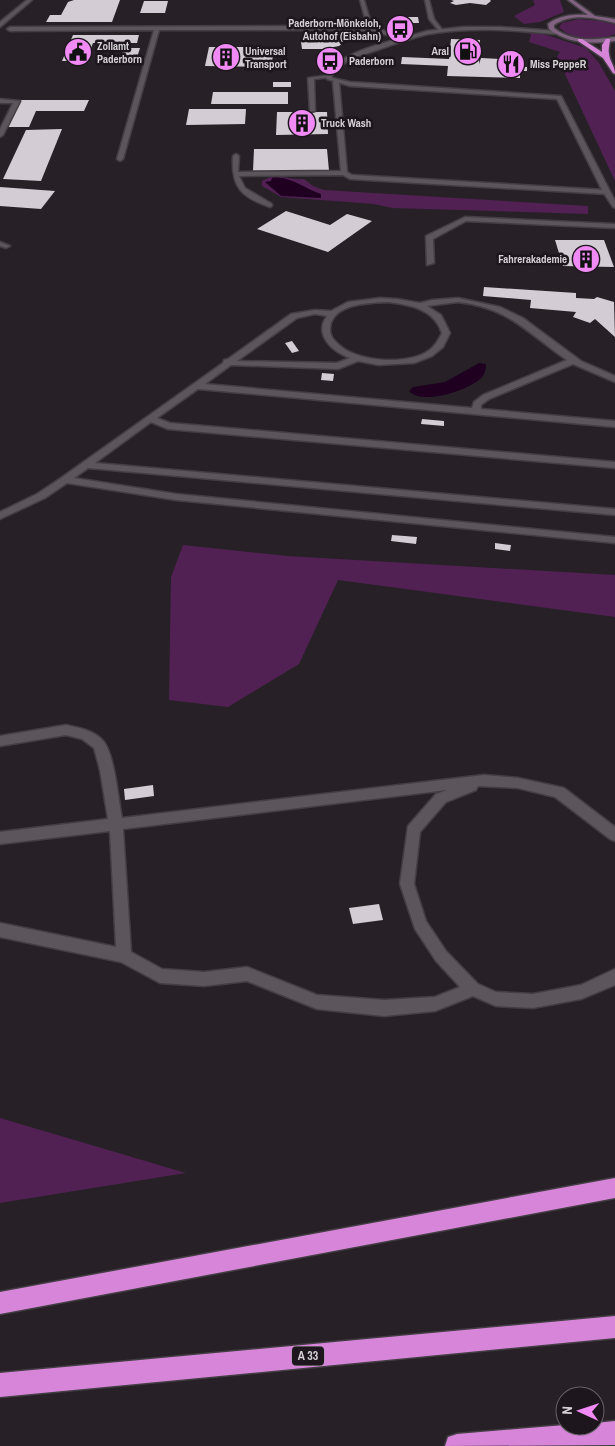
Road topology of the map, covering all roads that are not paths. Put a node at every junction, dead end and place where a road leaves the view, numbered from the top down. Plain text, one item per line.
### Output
1 (30, 0) edge
2 (362, 0) edge
3 (427, 0) edge
4 (571, 1) edge
5 (569, 17) junction
6 (594, 17) junction
7 (615, 21) edge
8 (551, 24) junction
9 (0, 25) edge
10 (157, 28) junction
11 (505, 28) junction
12 (10, 29) dead end
13 (371, 29) junction
14 (442, 31) junction
15 (555, 32) junction
16 (406, 38) junction
17 (612, 39) edge
18 (580, 40) junction
19 (606, 57) junction
20 (615, 72) edge
21 (329, 76) junction
22 (336, 82) junction
23 (0, 100) edge
24 (312, 112) dead end
25 (0, 134) edge
26 (236, 156) dead end
27 (120, 160) dead end
28 (344, 173) junction
29 (235, 174) junction
30 (606, 192) junction
31 (270, 204) dead end
32 (615, 206) edge
33 (615, 226) edge
34 (430, 263) dead end
35 (420, 306) junction
36 (334, 314) junction
37 (357, 358) junction
38 (574, 360) junction
39 (227, 362) junction
40 (615, 379) edge
41 (197, 386) junction
42 (476, 412) junction
43 (151, 419) junction
44 (615, 424) edge
45 (615, 465) edge
46 (86, 466) junction
47 (65, 480) junction
48 (615, 512) edge
49 (0, 516) edge
50 (615, 540) edge
51 (0, 741) edge
52 (484, 780) junction
53 (116, 825) junction
54 (615, 836) edge
55 (0, 838) edge
56 (0, 930) edge
57 (124, 956) junction
58 (615, 976) edge
59 (473, 989) junction
60 (615, 1188) edge
61 (0, 1303) edge
62 (615, 1327) edge
63 (0, 1385) edge
64 (615, 1433) edge
65 (457, 1446) edge

1 - 9 street
2 - 13 street
3 - 14 street
4 - 5 main road
4 - 6 main road
5 - 6 main road
5 - 8 main road
6 - 7 main road
8 - 11 street
8 - 15 main road
10 - 12 street
10 - 13 street
10 - 27 street
11 - 14 street
11 - 15 street
13 - 16 street
14 - 16 street
15 - 18 main road
16 - 21 street
17 - 18 main road
17 - 19 highway
18 - 19 highway
19 - 20 highway
21 - 22 street
21 - 24 street
22 - 28 street
22 - 30 street
23 - 25 street
26 - 29 street
28 - 29 street
28 - 30 street
29 - 31 street
30 - 32 street
33 - 34 street
35 - 36 street
35 - 37 street
35 - 38 street
36 - 37 street
36 - 39 street
37 - 39 street
38 - 40 street
38 - 42 street
39 - 41 street
41 - 42 street
41 - 43 street
42 - 44 street
43 - 45 street
43 - 46 street
46 - 47 street
46 - 48 street
47 - 49 street
47 - 50 street
51 - 53 street
52 - 53 street
52 - 54 street
52 - 59 street
53 - 55 street
53 - 57 street
56 - 57 street
57 - 59 street
58 - 59 street
60 - 61 highway
62 - 63 highway, A 33
64 - 65 highway

